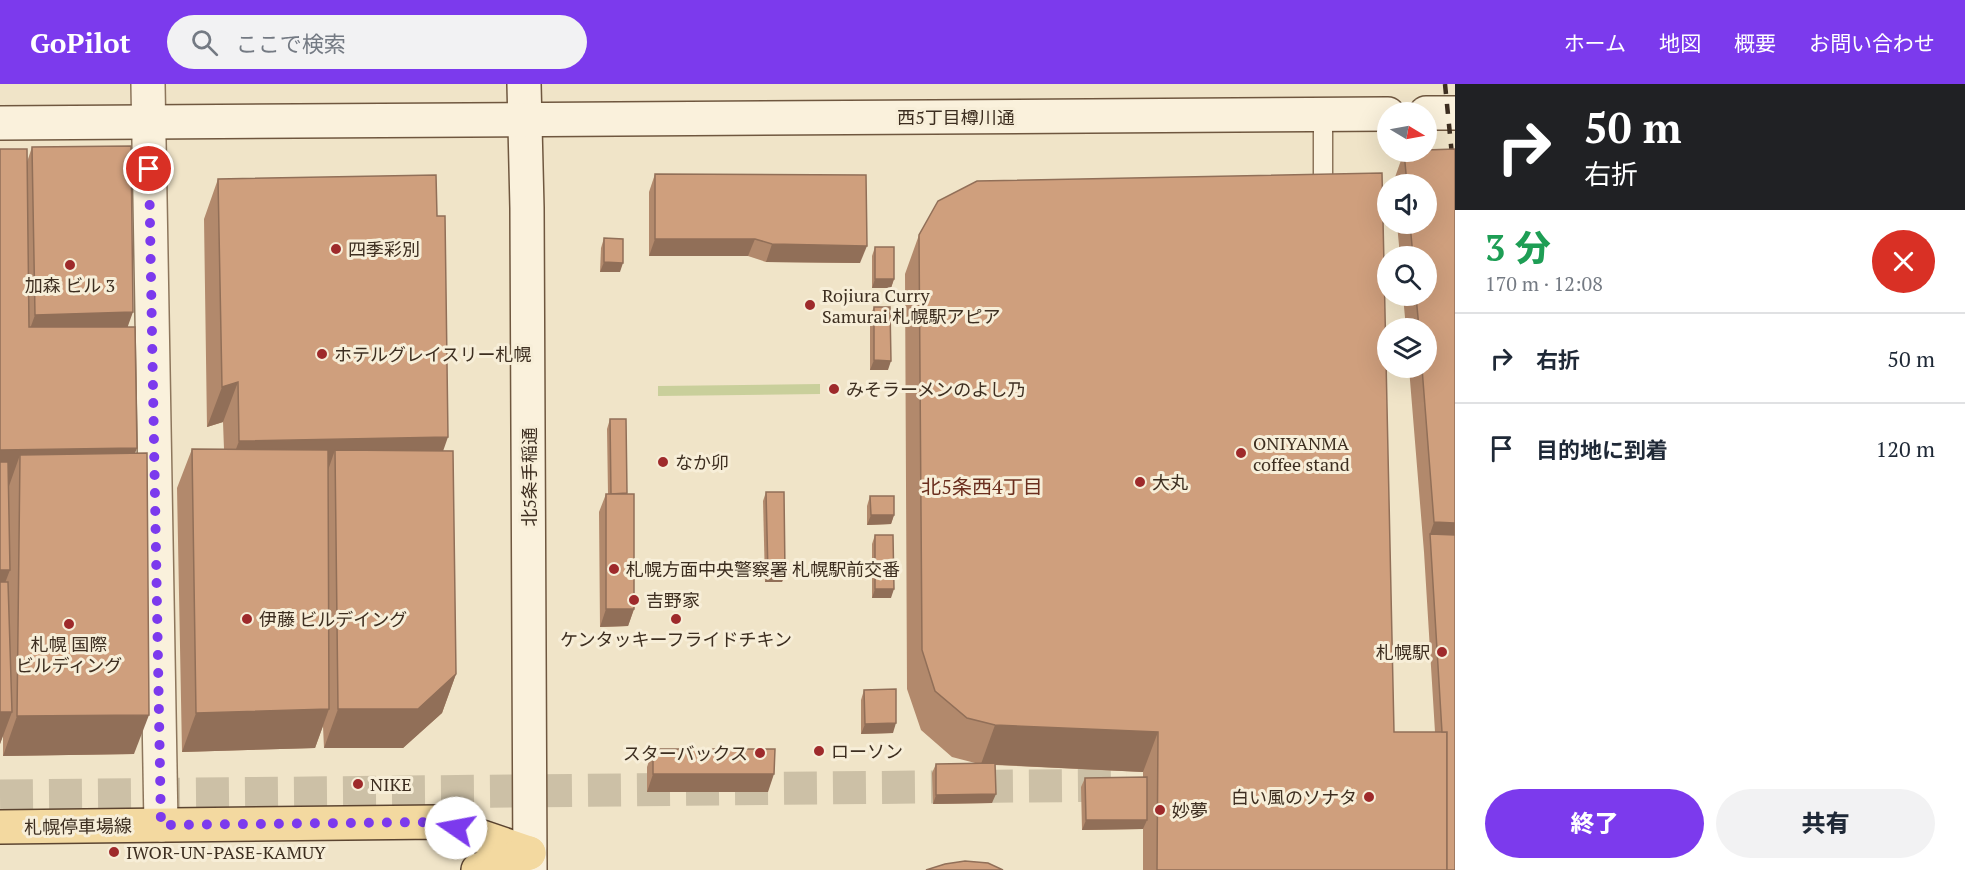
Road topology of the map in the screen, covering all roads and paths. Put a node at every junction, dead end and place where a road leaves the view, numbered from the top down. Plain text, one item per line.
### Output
1 (148, 84) edge
2 (524, 84) edge
3 (1437, 113) edge
4 (1455, 113) edge
5 (1323, 114) junction
6 (1377, 114) edge
7 (148, 121) junction
8 (525, 121) junction
9 (0, 123) edge
10 (1323, 212) edge
11 (161, 825) junction
12 (0, 827) edge
13 (530, 861) edge
14 (478, 870) edge

1 - 7 street
2 - 8 street, 北5条手稲通
3 - 4 street
5 - 6 street, 西5丁目樽川通
5 - 8 street, 西5丁目樽川通
5 - 10 lane
7 - 8 street, 西5丁目樽川通
7 - 9 street, 西5丁目樽川通
7 - 11 street
8 - 13 street, 北5条手稲通
11 - 12 main road, 札幌停車場線
11 - 13 main road, 札幌停車場線
13 - 14 main road

